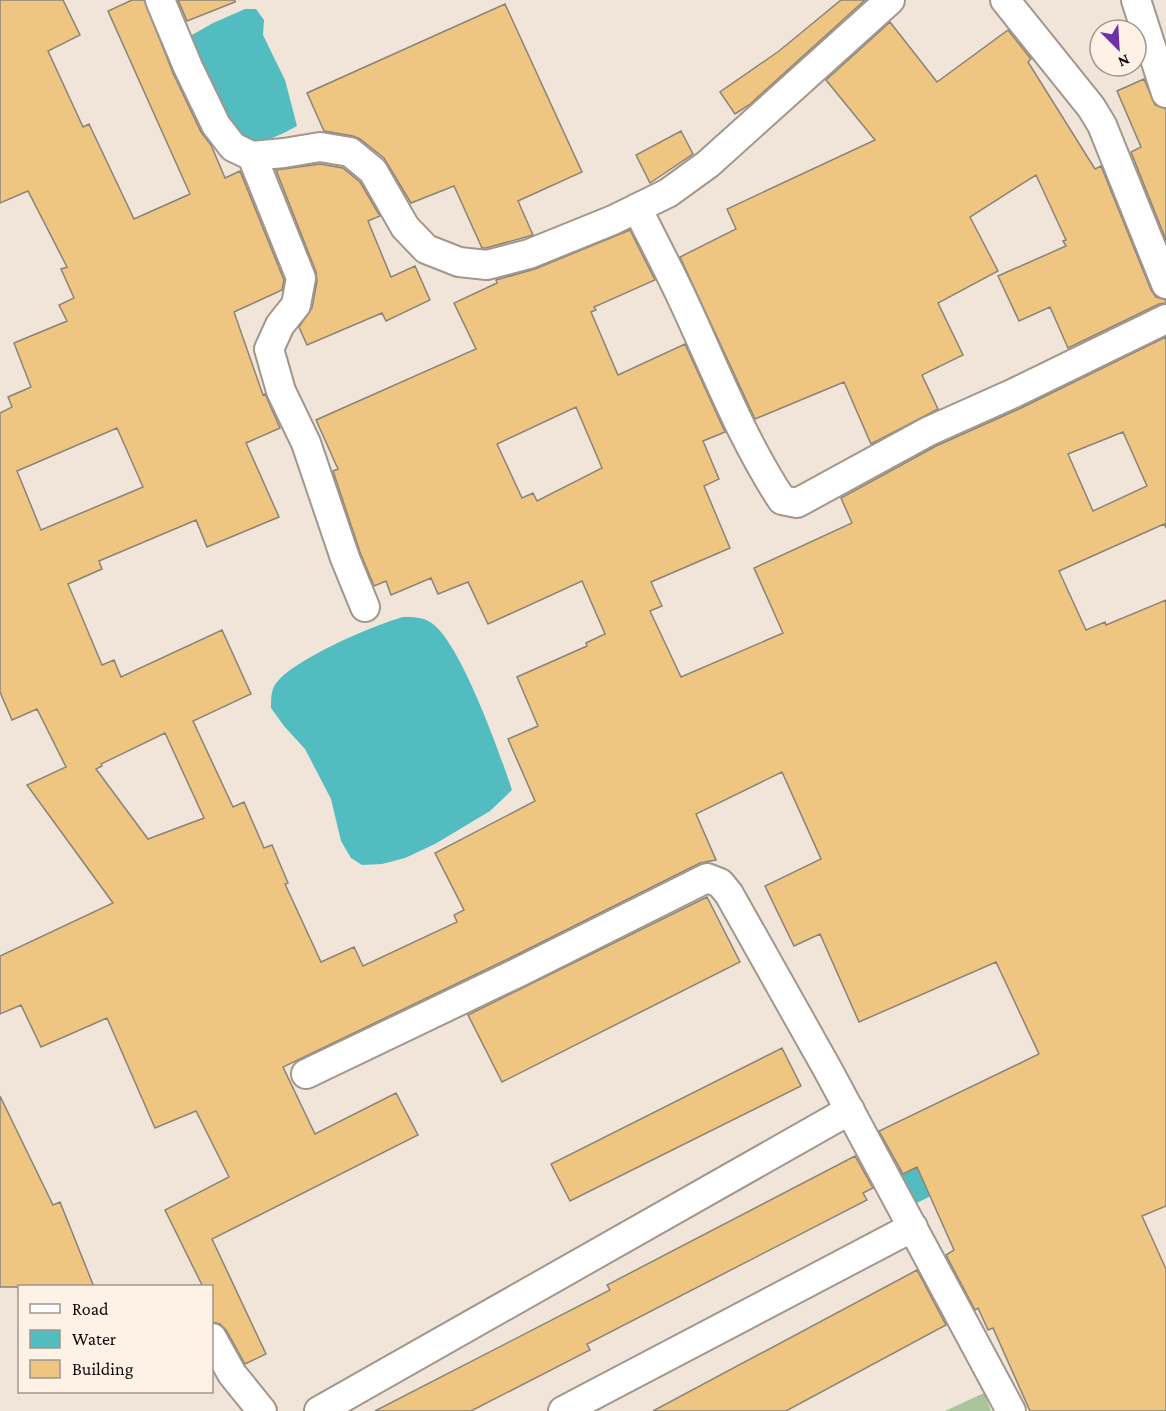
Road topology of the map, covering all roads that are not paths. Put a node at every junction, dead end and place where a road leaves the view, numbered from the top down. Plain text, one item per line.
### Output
1 (160, 0) edge
2 (890, 0) edge
3 (1005, 0) edge
4 (1136, 0) edge
5 (1166, 93) edge
6 (252, 156) junction
7 (637, 208) junction
8 (1166, 284) edge
9 (1166, 319) edge
10 (365, 607) dead end
11 (306, 1074) dead end
12 (850, 1110) junction
13 (913, 1227) junction
14 (213, 1340) edge
15 (262, 1411) edge
16 (319, 1411) edge
17 (563, 1411) edge
18 (1011, 1411) edge

1 - 6 street
2 - 7 street
3 - 8 street
4 - 5 street
6 - 7 street
6 - 10 street
7 - 9 street
11 - 12 street
12 - 13 street
12 - 16 street
13 - 17 street
13 - 18 street
14 - 15 street

